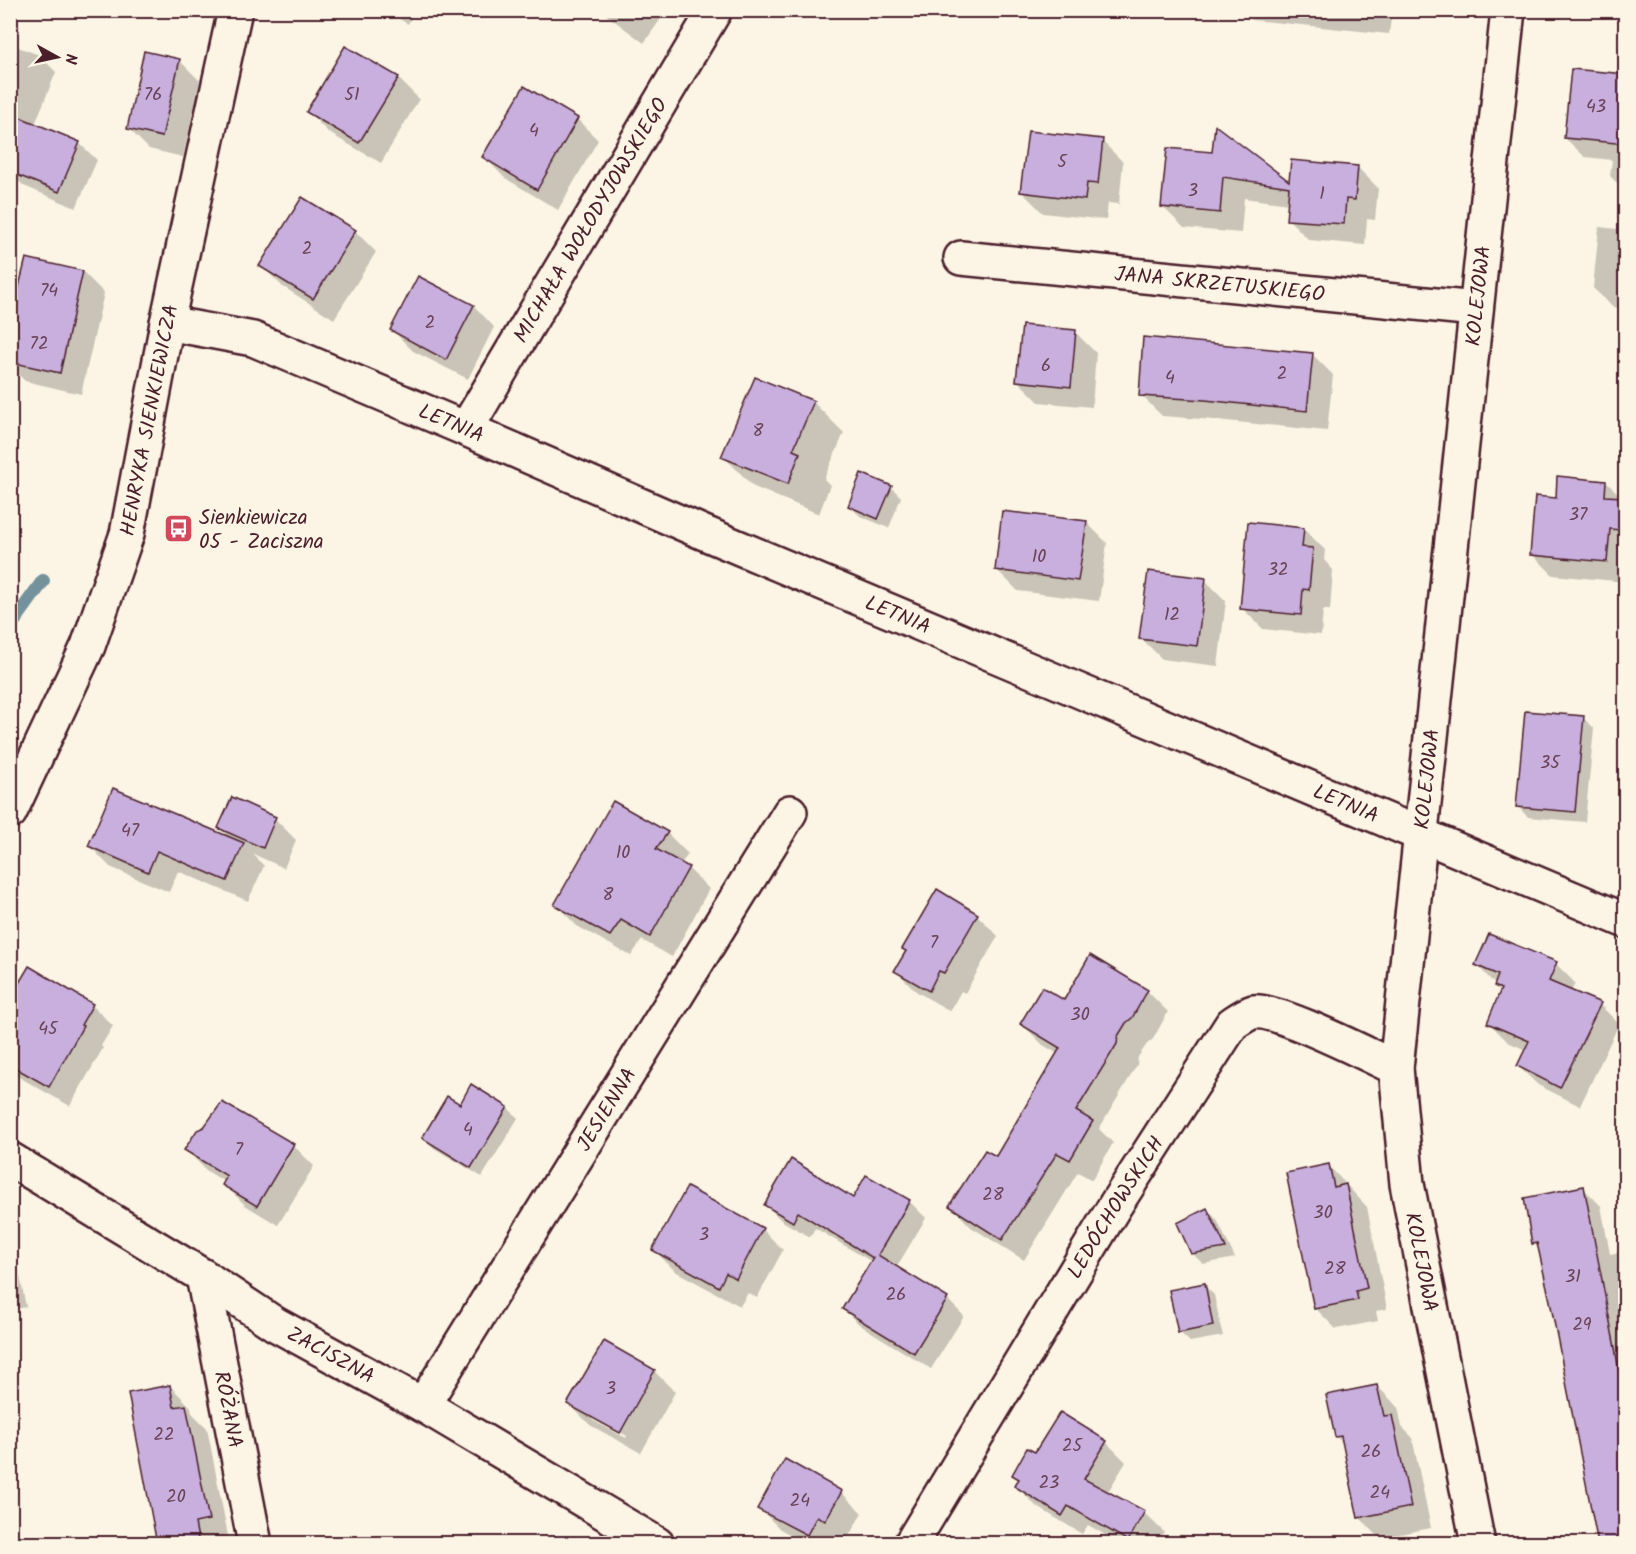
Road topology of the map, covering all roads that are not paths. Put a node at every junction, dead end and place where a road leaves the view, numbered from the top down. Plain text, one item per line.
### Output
1 (235, 10) edge
2 (715, 10) edge
3 (1508, 10) edge
4 (961, 258) dead end
5 (1476, 309) junction
6 (167, 323) junction
7 (466, 429) junction
8 (10, 812) edge
9 (790, 812) dead end
10 (1422, 834) junction
11 (1626, 921) edge
12 (1396, 1068) junction
13 (10, 1159) edge
14 (203, 1276) junction
15 (423, 1405) junction
16 (255, 1544) edge
17 (657, 1544) edge
18 (911, 1544) edge
19 (1478, 1544) edge

1 - 6 street, HENRYKA SIENKIEWICZA
2 - 7 street, MICHAŁA WOŁODYJOWSKIEGO
3 - 5 street, KOLEJOWA
4 - 5 street, JANA SKRZETUSKIEGO
5 - 10 street, KOLEJOWA
6 - 7 street, LETNIA
6 - 8 street, HENRYKA SIENKIEWICZA
7 - 10 street, LETNIA
9 - 15 street, JESIENNA
10 - 11 street, LETNIA
10 - 12 street, KOLEJOWA
12 - 18 street, LEDÓCHOWSKICH
12 - 19 street, KOLEJOWA
13 - 14 street, ZACISZNA
14 - 15 street, ZACISZNA
14 - 16 street, RÓŻANA
15 - 17 street, ZACISZNA

